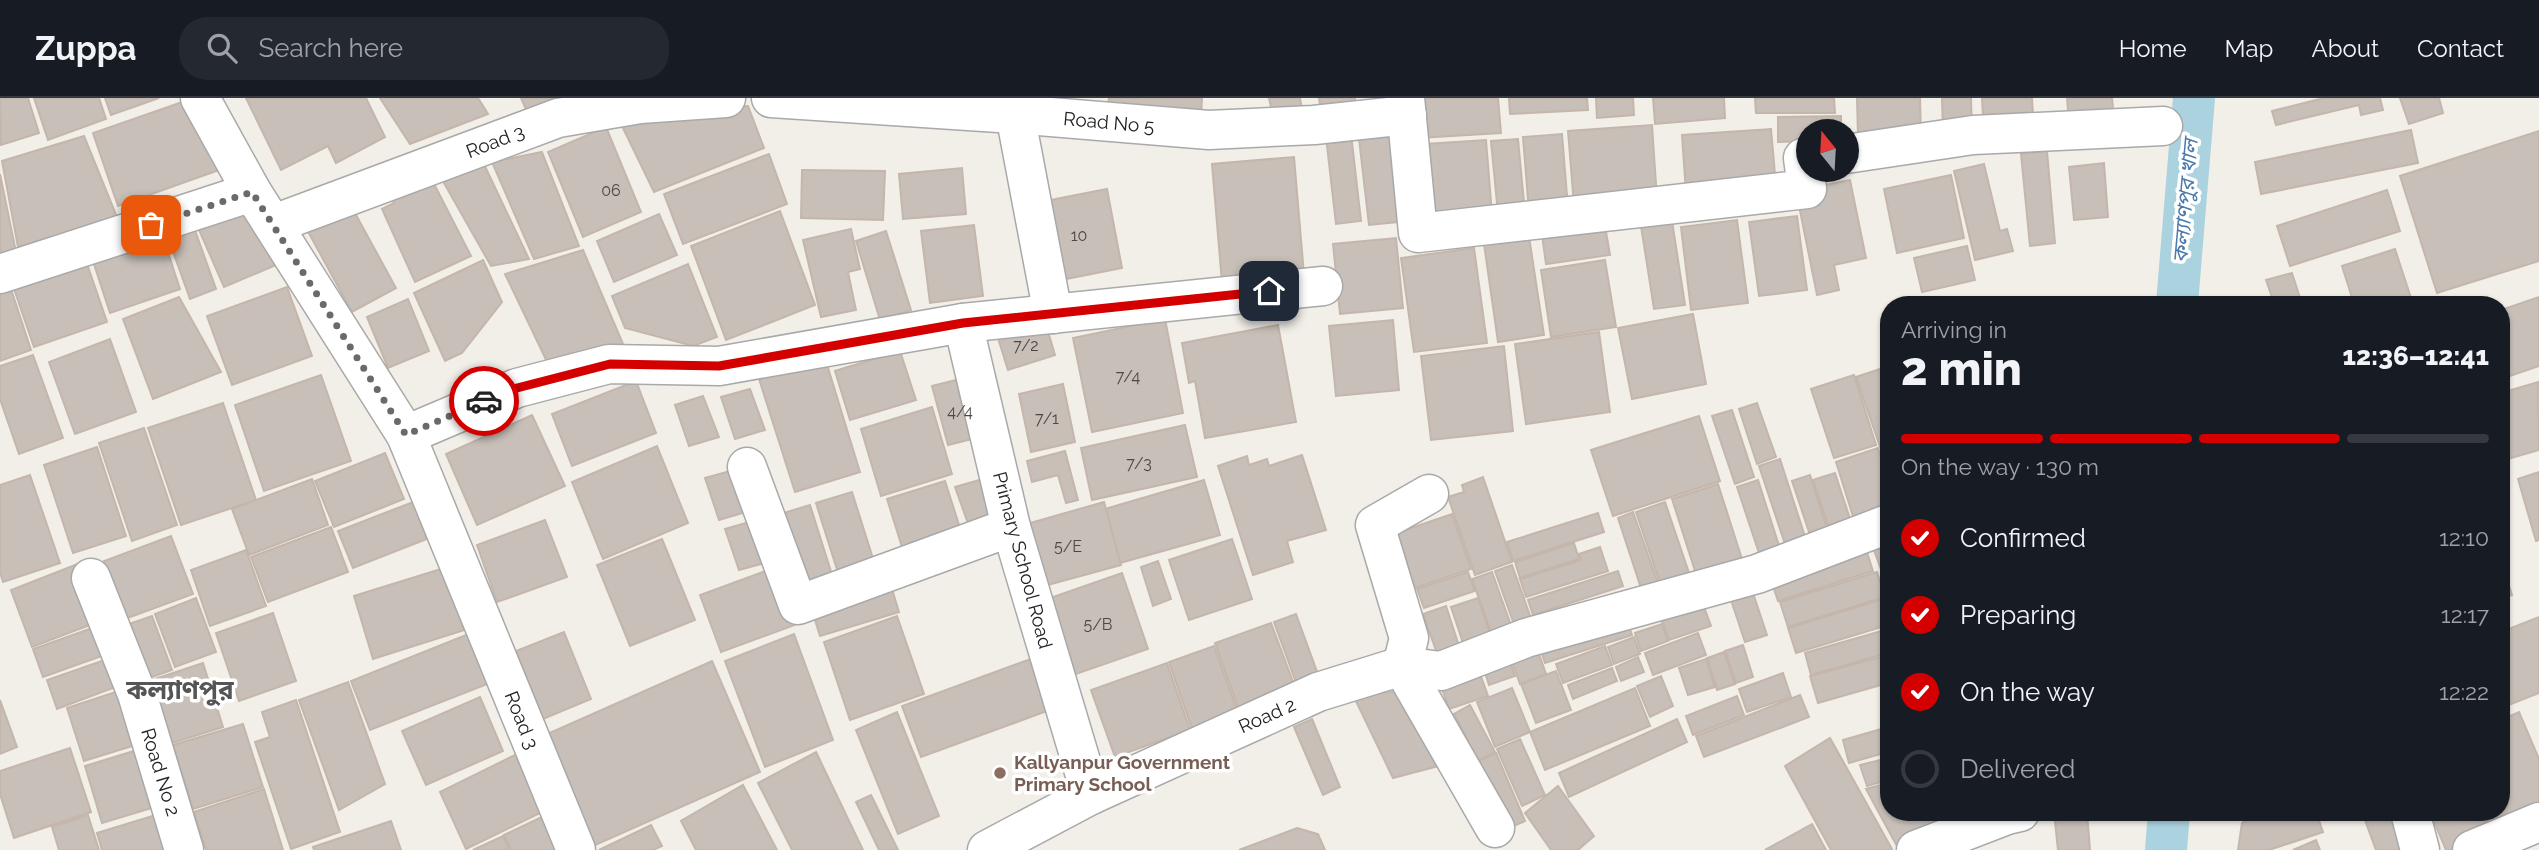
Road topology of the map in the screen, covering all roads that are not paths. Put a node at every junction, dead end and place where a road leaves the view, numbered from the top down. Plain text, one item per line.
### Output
1 (200, 98) edge
2 (726, 98) edge
3 (771, 98) edge
4 (1013, 106) edge
5 (1406, 107) edge
6 (2163, 126) dead end
7 (1859, 152) edge
8 (1806, 182) edge
9 (252, 192) junction
10 (274, 224) junction
11 (0, 274) edge
12 (1323, 286) dead end
13 (1053, 314) junction
14 (963, 323) junction
15 (406, 435) junction
16 (747, 467) dead end
17 (1429, 494) dead end
18 (1011, 527) junction
19 (1880, 527) edge
20 (91, 578) dead end
21 (1402, 666) junction
22 (1091, 795) junction
23 (1989, 821) edge
24 (2412, 821) edge
25 (2539, 822) edge
26 (1495, 828) dead end
27 (184, 850) edge
28 (576, 850) edge
29 (987, 850) edge
30 (1916, 850) edge
31 (2420, 850) edge
32 (2472, 850) edge

1 - 9 street
2 - 10 street, Road 3
3 - 4 street
4 - 5 street, Road No 5
4 - 13 street
5 - 8 street
6 - 7 street
9 - 10 street
9 - 11 street
10 - 15 street
12 - 13 street
13 - 14 street
14 - 15 street
14 - 18 street, Primary School Road
15 - 28 street, Road 3
16 - 18 street
17 - 21 street
18 - 22 street, Primary School Road
19 - 21 street
20 - 27 street, Road No 2
21 - 22 street, Road 2
21 - 26 street
22 - 29 street, Road 2
23 - 30 street
24 - 31 street
25 - 32 street

